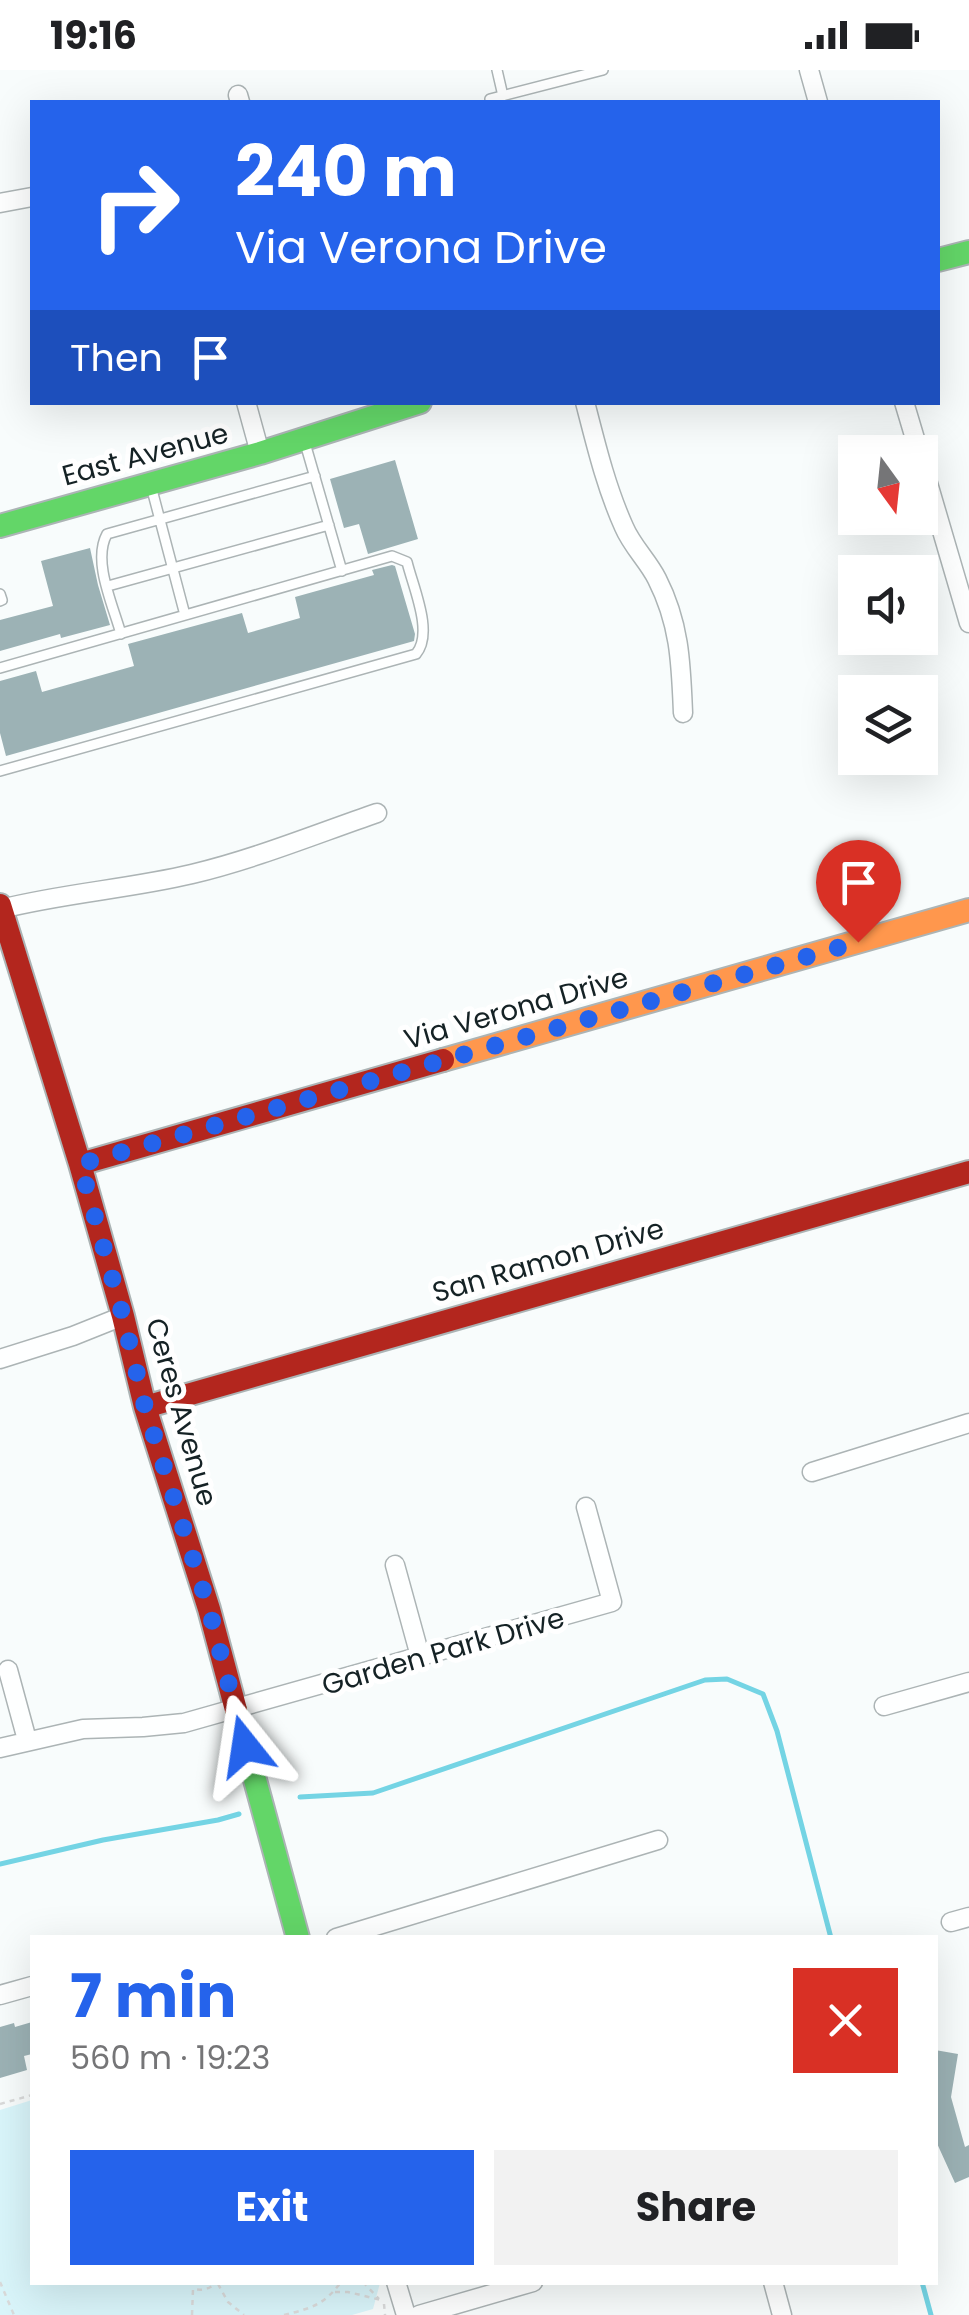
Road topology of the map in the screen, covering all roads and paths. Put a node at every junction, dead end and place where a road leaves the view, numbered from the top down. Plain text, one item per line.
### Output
1 (497, 70) edge
2 (603, 70) edge
3 (809, 70) edge
4 (503, 96) junction
5 (490, 99) dead end
6 (817, 100) edge
7 (30, 197) edge
8 (0, 203) edge
9 (969, 252) edge
10 (940, 259) edge
11 (247, 405) edge
12 (411, 405) edge
13 (585, 405) edge
14 (905, 405) edge
15 (914, 435) edge
16 (304, 439) junction
17 (260, 454) junction
18 (315, 476) junction
19 (151, 484) junction
20 (938, 518) edge
21 (160, 519) junction
22 (328, 525) junction
23 (0, 526) edge
24 (173, 568) junction
25 (342, 570) junction
26 (108, 586) junction
27 (186, 615) junction
28 (969, 623) edge
29 (121, 634) junction
30 (0, 668) edge
31 (683, 713) dead end
32 (0, 771) edge
33 (377, 813) dead end
34 (0, 908) edge
35 (969, 910) edge
36 (80, 1164) junction
37 (969, 1172) edge
38 (123, 1316) junction
39 (0, 1359) edge
40 (145, 1407) junction
41 (969, 1423) edge
42 (812, 1472) dead end
43 (586, 1508) dead end
44 (394, 1565) dead end
45 (420, 1656) junction
46 (8, 1670) dead end
47 (969, 1682) edge
48 (884, 1706) dead end
49 (236, 1710) junction
50 (27, 1740) junction
51 (0, 1748) edge
52 (658, 1840) dead end
53 (297, 1935) edge
54 (346, 1935) edge
55 (30, 1987) edge
56 (0, 1995) edge
57 (30, 2096) edge
58 (0, 2104) edge
59 (0, 2282) edge
60 (191, 2285) edge
61 (215, 2285) edge
62 (220, 2285) edge
63 (339, 2285) edge
64 (366, 2285) edge
65 (397, 2285) edge
66 (523, 2285) edge
67 (774, 2285) edge
68 (193, 2290) junction
69 (334, 2292) junction
70 (14, 2315) edge
71 (192, 2315) edge
72 (244, 2315) edge
73 (284, 2315) edge
74 (406, 2315) edge
75 (419, 2315) edge
76 (782, 2315) edge

1 - 4 lane
2 - 4 lane
3 - 6 street
4 - 5 lane
7 - 8 street
9 - 10 street
11 - 17 street
12 - 16 street, East Avenue
13 - 31 street
14 - 15 street
16 - 17 street, East Avenue
16 - 18 lane
17 - 19 street, East Avenue
18 - 21 lane
18 - 22 lane
19 - 21 lane
19 - 23 street, East Avenue
20 - 28 street
21 - 24 lane
21 - 26 lane
22 - 24 lane
22 - 25 lane
24 - 26 lane
24 - 27 lane
25 - 27 lane
25 - 32 lane
26 - 29 lane
27 - 29 lane
29 - 30 lane
33 - 34 street
34 - 36 street, Ceres Avenue
35 - 36 street, Via Verona Drive
36 - 38 street, Ceres Avenue
37 - 40 street, San Ramon Drive
38 - 39 street
38 - 40 street, Ceres Avenue
40 - 49 street, Ceres Avenue
41 - 42 street
43 - 45 street, Garden Park Drive
44 - 45 street
45 - 49 street, Garden Park Drive
46 - 50 street
47 - 48 street
49 - 50 street, Garden Park Drive
49 - 53 street, Ceres Avenue
50 - 51 street, Garden Park Drive
52 - 54 street
55 - 56 street
57 - 58 path
59 - 70 path
60 - 68 path
61 - 68 path
62 - 72 path
63 - 69 path
64 - 69 path
65 - 74 street
66 - 75 street
67 - 76 street
68 - 71 path
69 - 73 path

